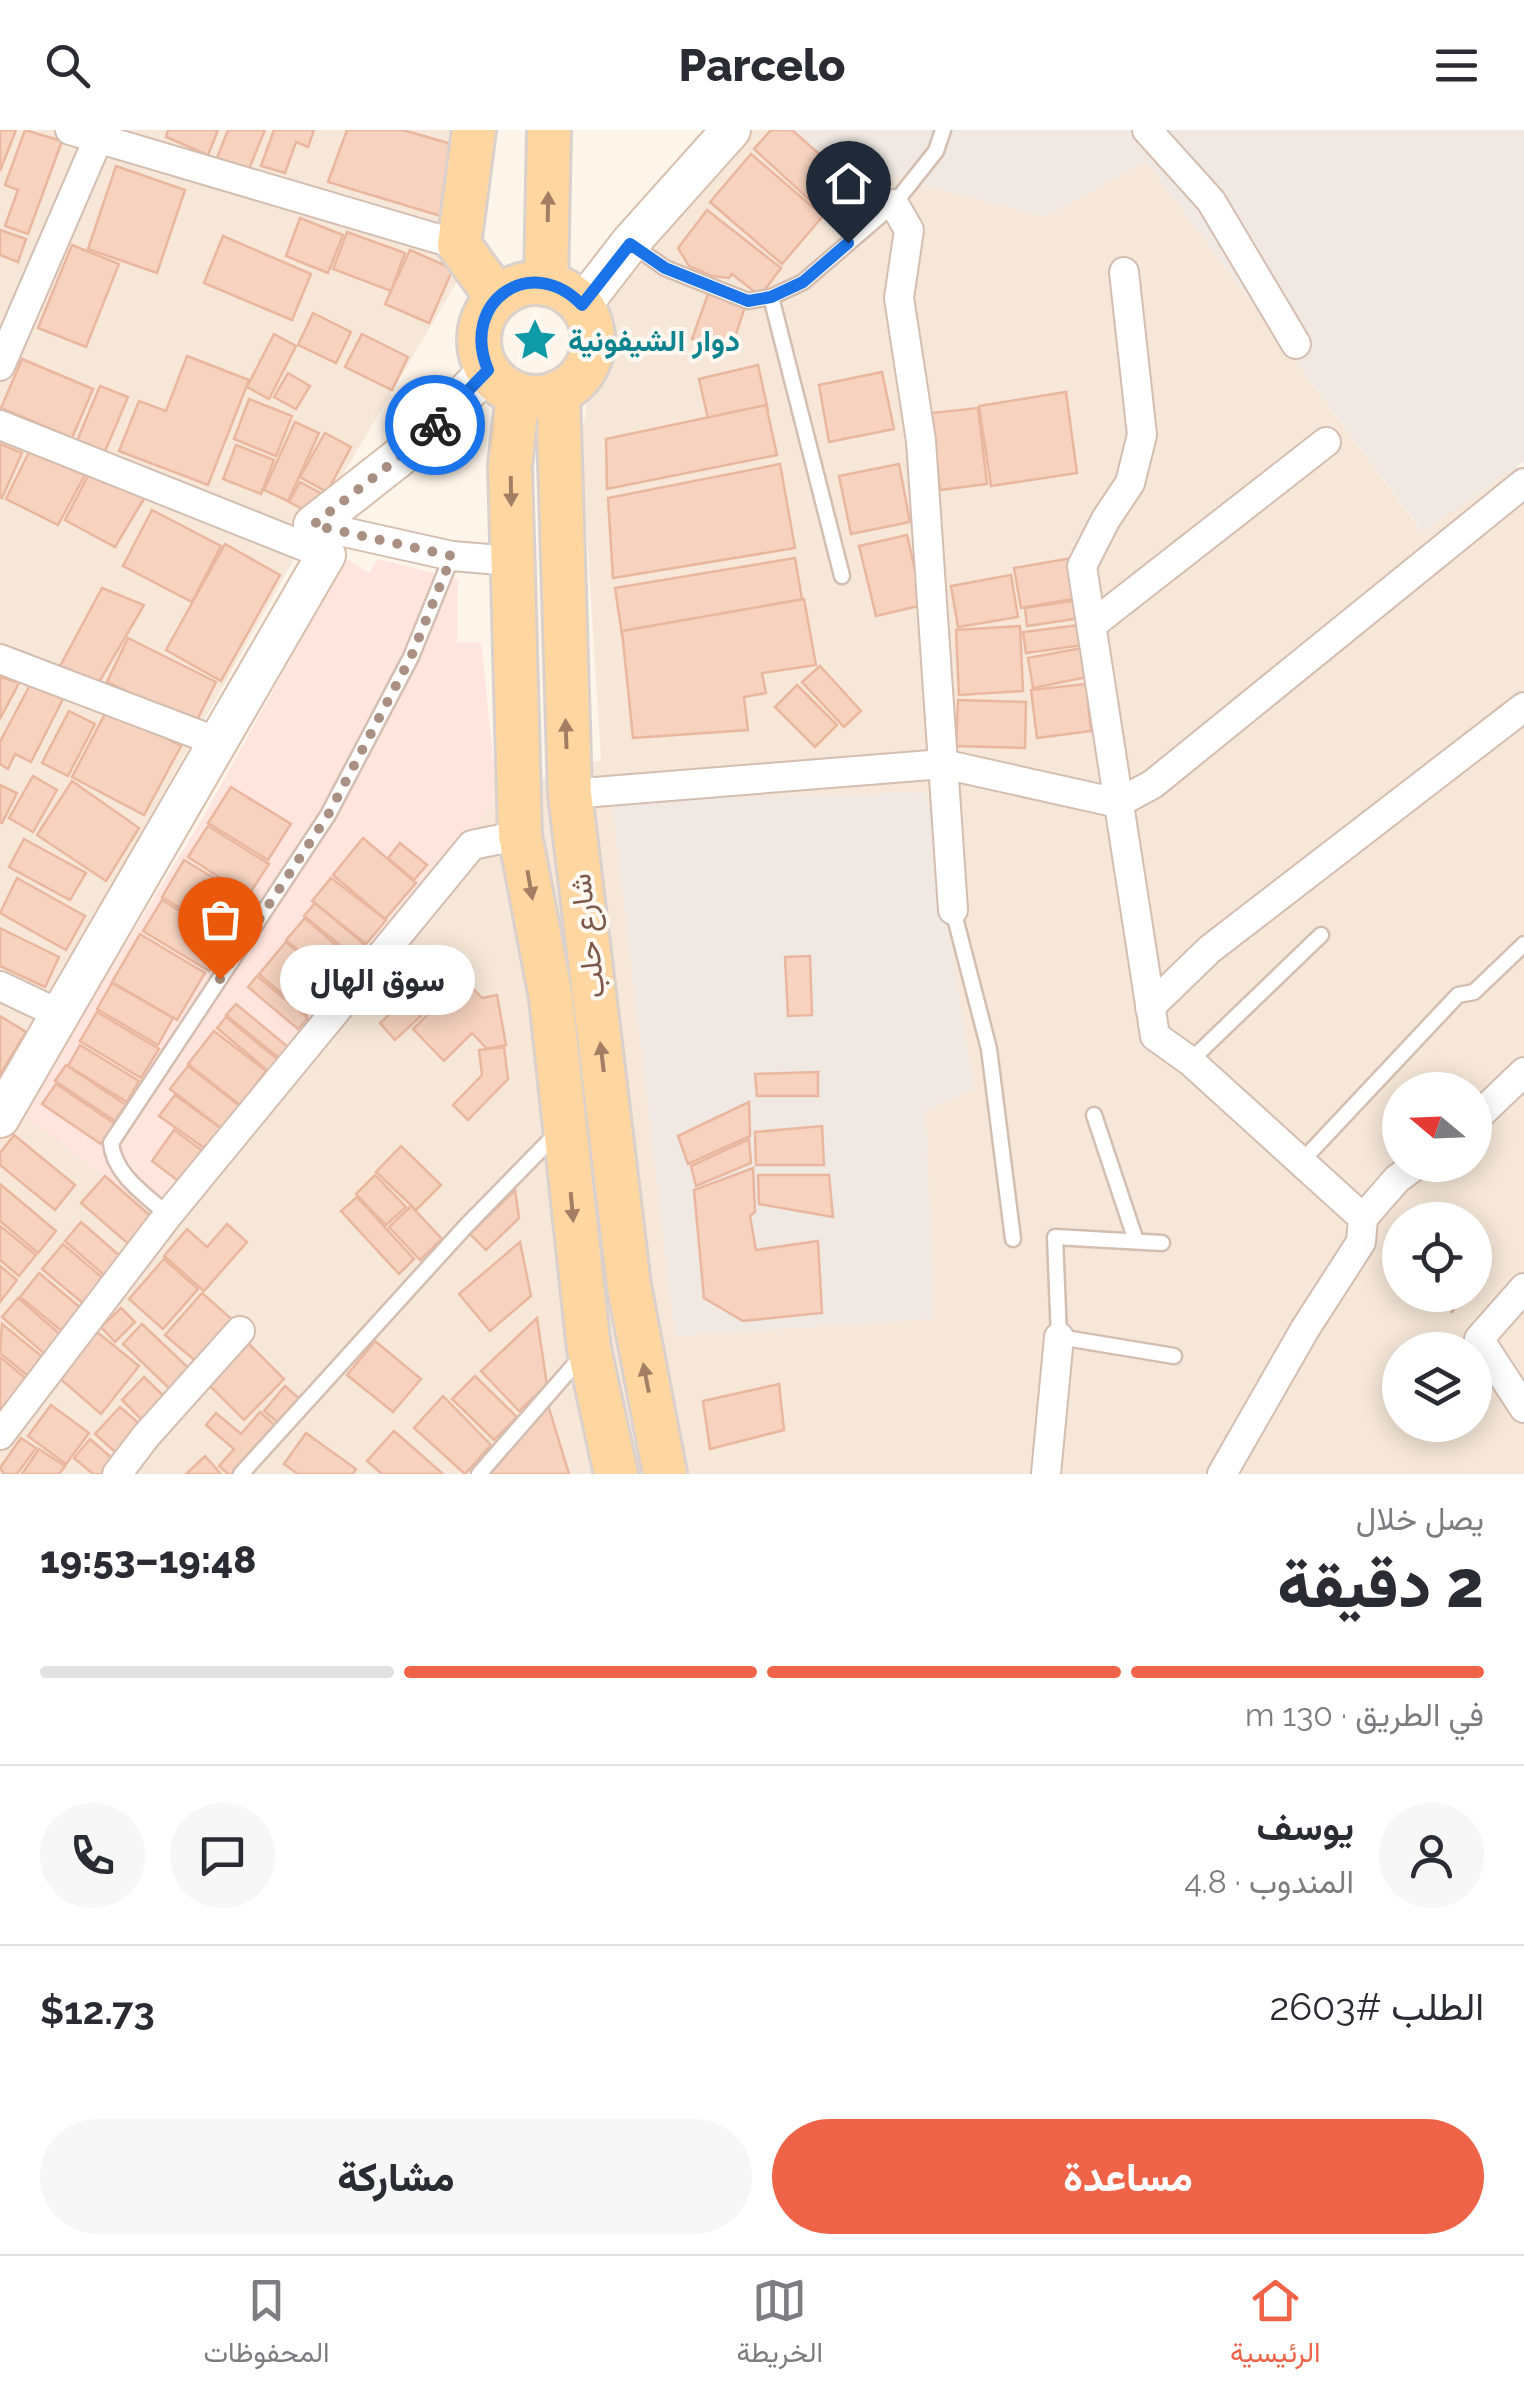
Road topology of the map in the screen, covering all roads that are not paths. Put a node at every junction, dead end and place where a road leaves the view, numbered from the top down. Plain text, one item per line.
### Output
1 (70, 130) edge
2 (474, 130) edge
3 (549, 130) edge
4 (702, 130) edge
5 (732, 130) edge
6 (943, 130) edge
7 (1147, 130) edge
8 (100, 135) edge
9 (894, 204) junction
10 (630, 244) junction
11 (458, 245) junction
12 (1124, 272) dead end
13 (564, 293) junction
14 (771, 297) junction
15 (497, 298) junction
16 (1296, 344) dead end
17 (0, 366) edge
18 (521, 386) junction
19 (0, 424) edge
20 (1326, 442) dead end
21 (1524, 483) edge
22 (319, 540) junction
23 (452, 556) junction
24 (512, 561) junction
25 (842, 576) dead end
26 (1093, 624) junction
27 (0, 659) edge
28 (1524, 707) edge
29 (218, 742) junction
30 (943, 764) junction
31 (570, 794) junction
32 (1118, 803) junction
33 (520, 834) junction
34 (953, 910) joint
35 (1321, 935) dead end
36 (1524, 944) edge
37 (0, 986) edge
38 (1150, 1006) junction
39 (61, 1015) junction
40 (1190, 1061) junction
41 (1524, 1072) edge
42 (1492, 1103) edge
43 (1094, 1115) dead end
44 (0, 1118) edge
45 (565, 1124) junction
46 (1301, 1162) junction
47 (1395, 1182) edge
48 (166, 1218) junction
49 (1362, 1218) junction
50 (1013, 1239) dead end
51 (1136, 1241) junction
52 (1162, 1243) dead end
53 (1524, 1288) edge
54 (240, 1331) dead end
55 (1060, 1336) junction
56 (588, 1349) junction
57 (1174, 1356) dead end
58 (1524, 1408) edge
59 (5, 1429) edge
60 (117, 1474) edge
61 (242, 1474) edge
62 (479, 1474) edge
63 (616, 1474) edge
64 (665, 1474) edge
65 (1046, 1474) edge
66 (1222, 1474) edge

1 - 8 street
2 - 11 main road
13 -> 3 main road
4 - 13 street
5 - 10 street
6 - 9 lane
7 - 16 street
8 - 11 street
8 - 17 street
9 - 14 lane
9 - 30 street
10 - 13 street
10 - 14 lane
11 - 15 main road
12 - 26 street
13 - 15 main road
13 - 18 main road
14 - 25 lane
15 - 18 main road
18 - 22 street
18 -> 24 main road, شارع حلب
31 -> 18 main road, شارع حلب
19 - 22 street
20 - 26 street
21 - 32 street
22 - 23 street
22 - 29 street
23 - 24 street
23 - 48 lane
24 - 33 main road, شارع حلب
26 - 32 street
27 - 29 street
28 - 38 street
29 - 39 street
30 - 31 street
30 - 32 street
30 - 34 street
64 -> 31 main road, شارع حلب
32 - 38 street
33 -> 45 main road, شارع حلب
33 - 48 street
34 - 50 lane
35 - 40 lane
36 - 46 lane
37 - 39 street
38 - 40 street
39 - 44 street
40 - 46 street
41 - 42 street
43 - 51 lane
45 -> 56 main road, شارع حلب
45 - 61 lane
46 - 49 street
47 - 49 street
48 - 59 street
49 - 66 street
51 - 52 lane
51 - 55 lane
53 - 58 street
54 - 60 street
55 - 57 lane
55 - 65 street
56 - 62 lane
56 - 63 main road, شارع حلب

